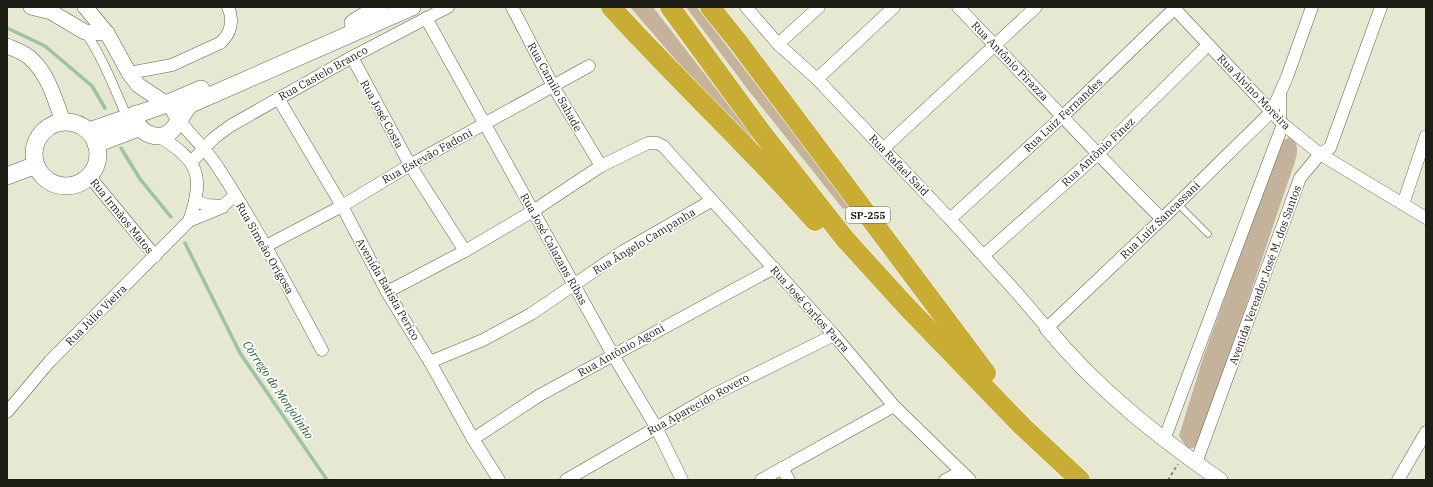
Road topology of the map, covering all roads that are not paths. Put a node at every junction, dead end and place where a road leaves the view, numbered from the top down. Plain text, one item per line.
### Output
1 (85, 7) edge
2 (228, 7) edge
3 (363, 7) edge
4 (379, 7) edge
5 (412, 7) edge
6 (448, 7) edge
7 (512, 7) edge
8 (611, 7) edge
9 (670, 7) edge
10 (710, 7) edge
11 (746, 7) edge
12 (819, 7) edge
13 (894, 7) edge
14 (958, 7) edge
15 (1036, 7) edge
16 (1312, 7) edge
17 (1381, 7) edge
18 (40, 8) edge
19 (1174, 8) edge
20 (426, 18) junction
21 (349, 25) junction
22 (84, 32) junction
23 (106, 32) junction
24 (778, 44) junction
25 (995, 45) junction
26 (1208, 45) junction
27 (7, 46) edge
28 (352, 57) junction
29 (589, 66) dead end
30 (129, 73) junction
31 (817, 79) junction
32 (553, 86) junction
33 (1282, 88) junction
34 (278, 98) junction
35 (167, 104) junction
36 (1272, 111) junction
37 (1063, 116) junction
38 (133, 120) junction
39 (179, 120) junction
40 (63, 122) junction
41 (484, 124) junction
42 (1283, 124) junction
43 (158, 136) junction
44 (1426, 136) edge
45 (92, 138) junction
46 (204, 148) junction
47 (884, 148) junction
48 (1320, 154) junction
49 (1097, 155) junction
50 (191, 162) junction
51 (36, 165) junction
52 (410, 165) junction
53 (601, 166) junction
54 (7, 176) edge
55 (89, 176) junction
56 (234, 195) junction
57 (196, 201) junction
58 (711, 201) junction
59 (1178, 204) junction
60 (1403, 204) junction
61 (223, 206) junction
62 (342, 206) junction
63 (533, 211) junction
64 (1426, 218) edge
65 (950, 219) junction
66 (1162, 219) junction
67 (189, 221) junction
68 (1208, 234) dead end
69 (266, 246) junction
70 (465, 251) junction
71 (984, 255) junction
72 (155, 256) junction
73 (774, 268) junction
74 (574, 284) junction
75 (387, 292) junction
76 (906, 306) junction
77 (1047, 328) junction
78 (834, 335) junction
79 (322, 350) dead end
80 (612, 355) junction
81 (430, 362) junction
82 (894, 406) junction
83 (8, 407) edge
84 (1022, 426) junction
85 (656, 427) junction
86 (1426, 432) edge
87 (473, 439) junction
88 (1164, 440) junction
89 (1196, 463) junction
90 (782, 468) junction
91 (966, 476) edge
92 (499, 480) edge
93 (566, 480) edge
94 (682, 480) edge
95 (761, 480) edge
96 (789, 480) edge
97 (945, 480) edge
98 (1080, 480) edge
99 (1220, 480) edge
100 (1398, 480) edge

1 - 23 street
2 - 30 street
3 - 21 street
4 - 21 main road
5 - 39 main road
6 - 20 street, Rua Castelo Branco
7 - 32 street, Rua Camilo Sahade
8 - 76 highway, SP-255
9 - 76 highway, SP-255
10 - 84 highway, SP-255
11 - 24 street, Rua Rafael Said
12 - 24 street
13 - 31 street
14 - 25 street, Rua Antônio Pirazza
15 - 25 street
16 - 33 street
17 - 48 street, Avenida Vereador José M. dos Santos
18 - 22 street
19 - 26 street, Rua Alvino Moreira
19 - 37 street, Rua Luiz Fernandes
20 - 28 street, Rua Castelo Branco
20 - 41 street, Rua José Calazans Ribas
21 - 35 main road
22 - 23 street
22 - 38 street
23 - 30 street
24 - 31 street, Rua Rafael Said
25 - 37 street, Rua Antônio Pirazza
25 - 47 street
26 - 36 street, Rua Alvino Moreira
26 - 49 street, Rua Antônio Finez
27 - 40 street
28 - 34 street, Rua Castelo Branco
28 - 52 street, Rua José Costa
29 - 32 street, Rua Estevão Fadoni
30 - 35 street
31 - 47 street, Rua Rafael Said
32 - 41 street, Rua Estevão Fadoni
32 - 53 street, Rua Camilo Sahade
33 - 36 street
33 - 42 lane
34 - 46 street, Rua Castelo Branco
34 - 62 street, Avenida Batista Perico
35 - 38 main road
35 - 39 street
36 - 42 street, Rua Alvino Moreira
36 - 59 street, Rua Luiz Sancassani
37 - 49 street, Rua Antônio Pirazza
37 - 65 street, Rua Luiz Fernandes
38 - 43 main road
38 - 45 main road
39 - 43 main road
39 - 46 street
40 - 45 main road
40 - 51 main road
41 - 52 street, Rua Estevão Fadoni
41 - 63 street, Rua José Calazans Ribas
42 - 48 street, Rua Alvino Moreira
42 - 88 street
43 - 50 street
44 - 60 street
45 - 55 main road
46 - 50 street, Rua Castelo Branco
46 - 56 street, Rua Simeão Origosa
47 - 65 street, Rua Rafael Said
48 - 60 street, Rua Alvino Moreira
48 - 89 street, Avenida Vereador José M. dos Santos
49 - 66 street, Rua Antônio Pirazza
49 - 71 street, Rua Antônio Finez
50 - 57 street
51 - 54 main road
51 - 55 main road
52 - 62 street, Rua Estevão Fadoni
52 - 70 street, Rua José Costa
53 - 58 street, Rua José Carlos Parra
53 - 63 street
55 - 72 street, Rua Irmãos Matos
56 - 61 street
56 - 69 street, Rua Simeão Origosa
57 - 61 street
57 - 67 street
58 - 73 street, Rua José Carlos Parra
58 - 74 street, Rua Ângelo Campanha
59 - 66 street, Rua Luiz Sancassani
59 - 68 lane
60 - 64 street, Rua Alvino Moreira
61 - 67 street
62 - 69 street, Rua Estevão Fadoni
62 - 75 street, Avenida Batista Perico
63 - 70 street
63 - 74 street, Rua José Calazans Ribas
65 - 71 street, Rua Rafael Said
66 - 77 street, Rua Luiz Sancassani
67 - 72 street, Rua Júlio Vieira
69 - 79 street, Rua Simeão Origosa
70 - 75 street
71 - 77 street, Rua Rafael Said
72 - 83 street, Rua Júlio Vieira
73 - 78 street, Rua José Carlos Parra
73 - 80 street, Rua Antônio Agoni
74 - 80 street, Rua José Calazans Ribas
74 - 81 street, Rua Ângelo Campanha
75 - 81 street, Avenida Batista Perico
76 - 84 highway, SP-255
77 - 88 street
78 - 82 street, Rua José Carlos Parra
78 - 85 street, Rua Aparecido Rovero
80 - 85 street, Rua José Calazans Ribas
80 - 87 street, Rua Antônio Agoni
81 - 87 street, Avenida Batista Perico
82 - 90 street
82 - 91 street, Rua José Carlos Parra
84 - 98 highway, SP-255
85 - 93 street, Rua Aparecido Rovero
85 - 94 street, Rua José Calazans Ribas
86 - 100 street
87 - 92 street, Avenida Batista Perico
88 - 89 street
89 - 99 street
90 - 95 street
90 - 96 street
91 - 97 street

